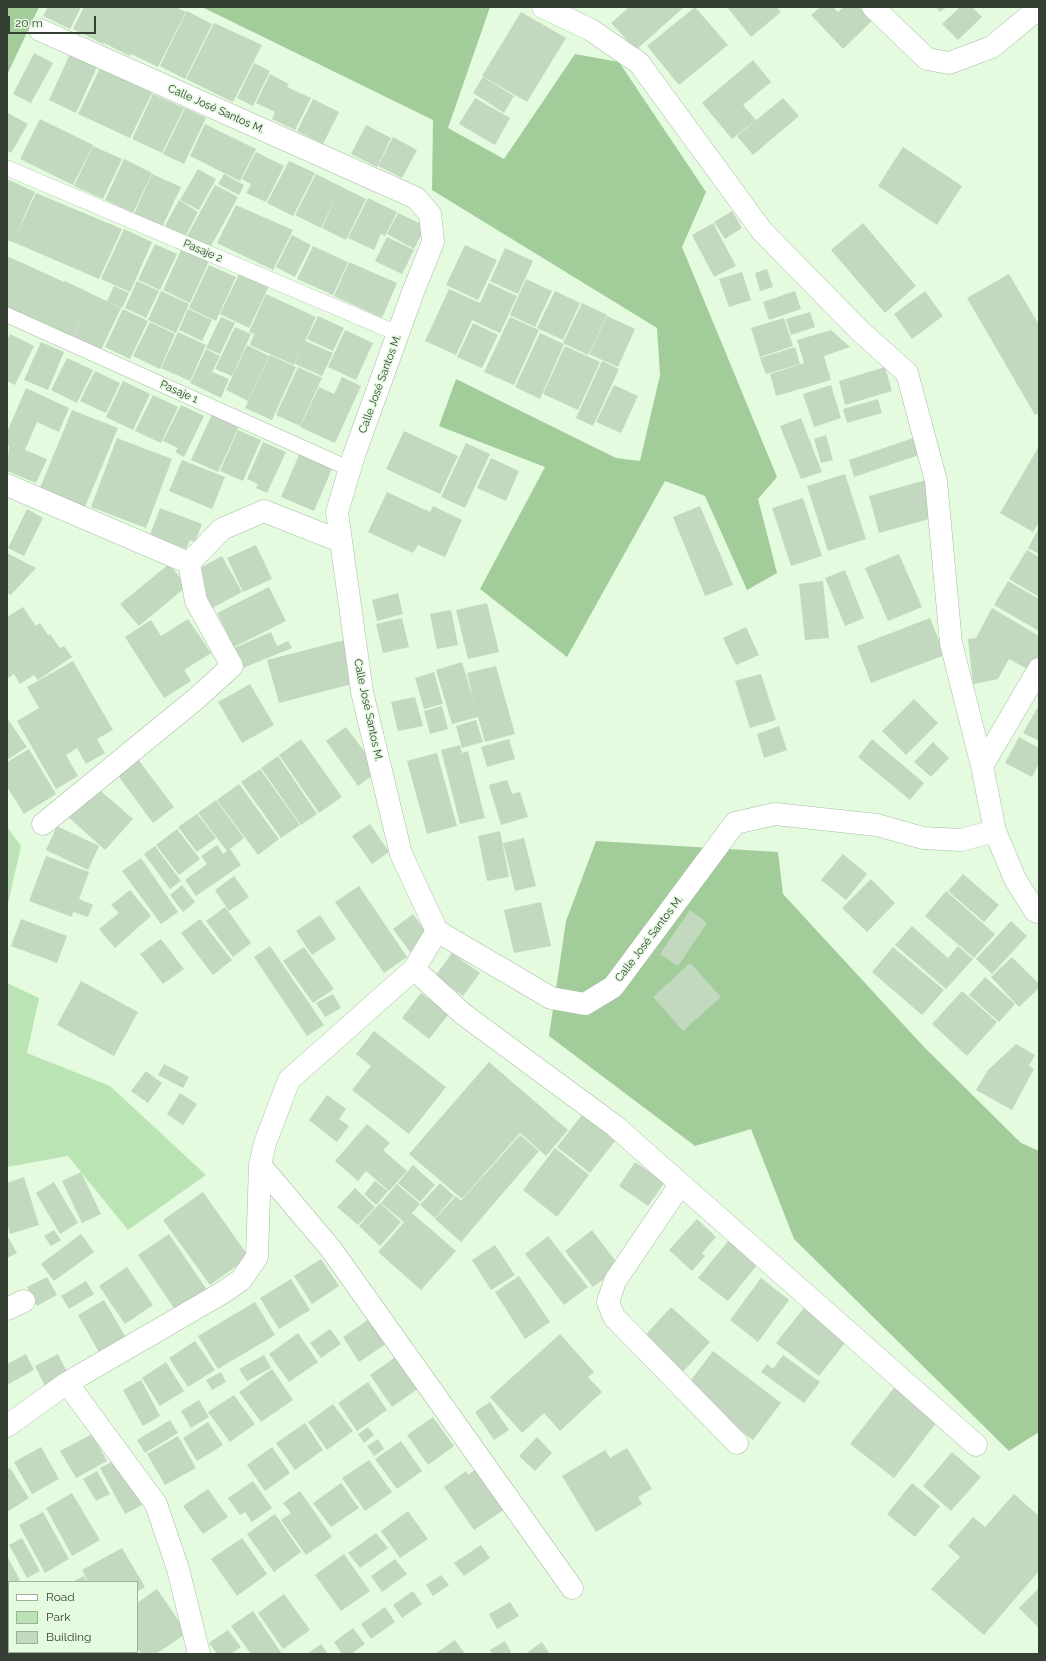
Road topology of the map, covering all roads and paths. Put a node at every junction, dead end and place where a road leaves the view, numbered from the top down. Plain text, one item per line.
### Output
1 (543, 7) edge
2 (873, 7) edge
3 (1039, 8) edge
4 (40, 30) dead end
5 (7, 168) edge
6 (7, 316) edge
7 (399, 334) junction
8 (350, 469) junction
9 (7, 485) edge
10 (340, 541) junction
11 (189, 563) junction
12 (1039, 669) edge
13 (982, 766) junction
14 (43, 824) dead end
15 (995, 831) junction
16 (1039, 912) edge
17 (437, 931) junction
18 (414, 969) junction
19 (260, 1165) junction
20 (680, 1184) junction
21 (67, 1383) junction
22 (7, 1426) edge
23 (737, 1443) dead end
24 (976, 1444) dead end
25 (572, 1588) dead end
26 (199, 1654) edge

1 - 13 street
2 - 3 street
4 - 7 street, Calle José Santos M.
5 - 7 lane, Pasaje 2
6 - 8 lane, Pasaje 1
7 - 8 street, Calle José Santos M.
8 - 10 street, Calle José Santos M.
9 - 11 street
10 - 11 street
10 - 17 street, Calle José Santos M.
11 - 14 street
12 - 13 street
13 - 15 street
15 - 16 street
15 - 17 street, Calle José Santos M.
17 - 18 street
18 - 19 street
18 - 20 street
19 - 21 street
19 - 25 street
20 - 23 street
20 - 24 street
21 - 22 street
21 - 26 street

